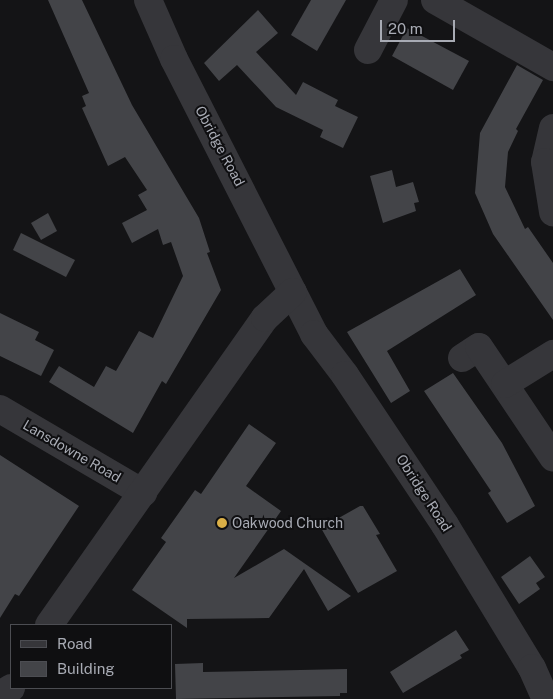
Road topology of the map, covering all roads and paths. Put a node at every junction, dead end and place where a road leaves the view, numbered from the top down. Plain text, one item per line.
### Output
1 (148, 0) edge
2 (394, 0) edge
3 (435, 0) edge
4 (368, 50) dead end
5 (553, 67) edge
6 (553, 128) edge
7 (553, 212) edge
8 (293, 292) junction
9 (553, 354) edge
10 (462, 358) dead end
11 (505, 384) junction
12 (0, 409) edge
13 (553, 457) edge
14 (143, 493) junction
15 (50, 624) edge
16 (546, 699) edge

1 - 8 street, Obridge Road
2 - 4 street
3 - 5 street
6 - 7 street
8 - 14 street
8 - 16 street, Obridge Road
9 - 11 street
10 - 11 street
11 - 13 street
12 - 14 street, Lansdowne Road
14 - 15 street

